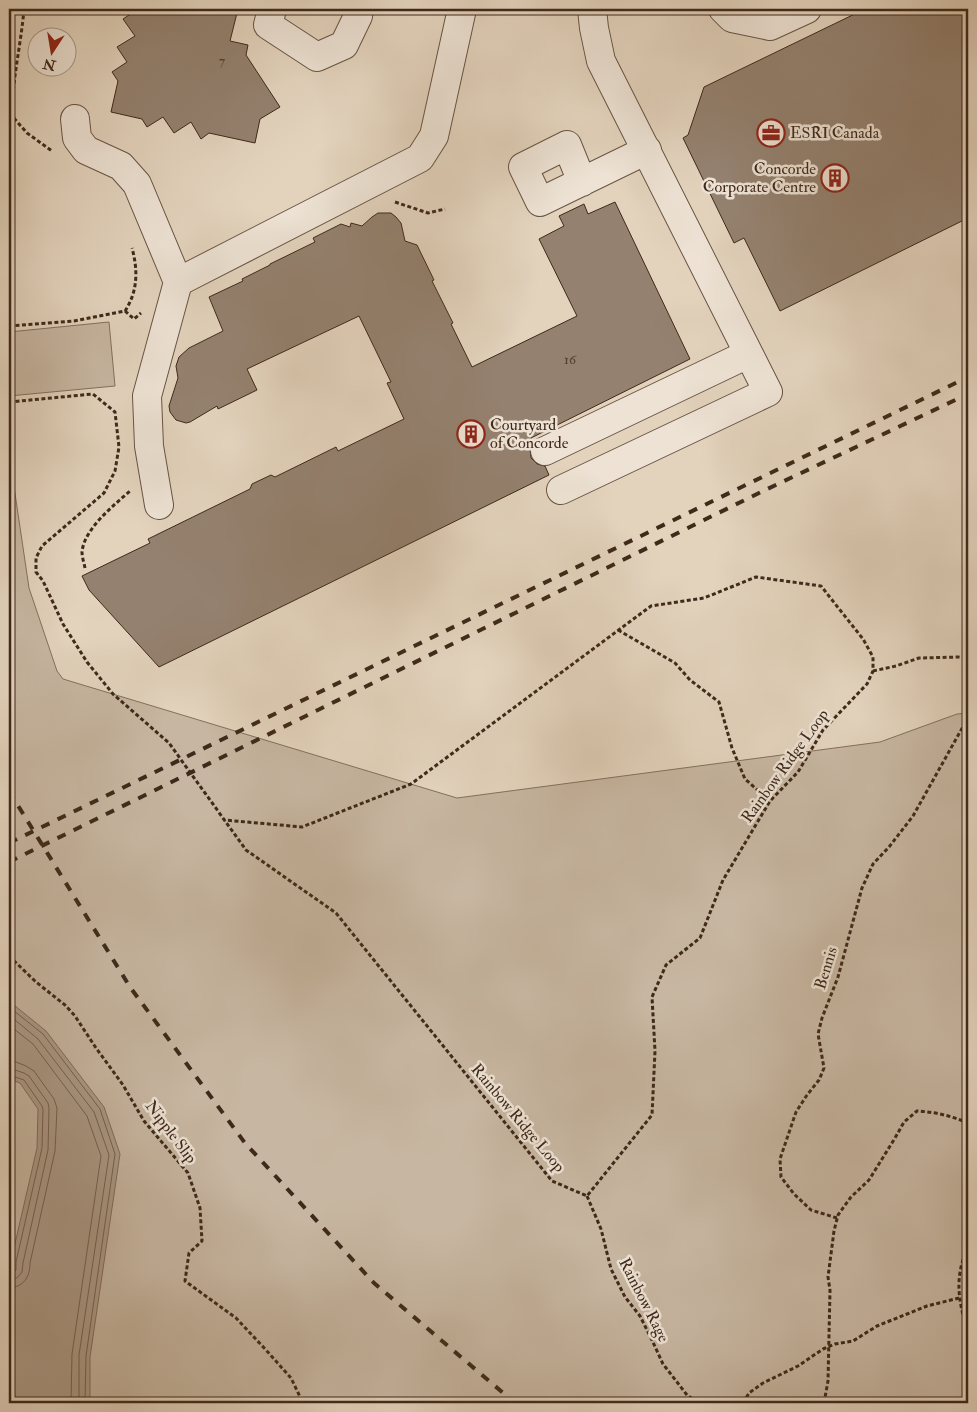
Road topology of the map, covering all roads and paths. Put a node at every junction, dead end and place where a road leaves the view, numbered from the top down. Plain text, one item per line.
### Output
1 (272, 9) edge
2 (359, 9) edge
3 (462, 9) edge
4 (592, 9) edge
5 (723, 9) edge
6 (807, 9) edge
7 (75, 119) dead end
8 (647, 150) junction
9 (582, 182) dead end
10 (178, 282) junction
11 (125, 311) dead end
12 (9, 326) edge
13 (748, 354) junction
14 (9, 402) edge
15 (544, 451) dead end
16 (132, 489) dead end
17 (561, 490) dead end
18 (159, 505) dead end
19 (84, 568) dead end
20 (618, 630) junction
21 (968, 659) edge
22 (873, 671) junction
23 (968, 713) edge
24 (770, 801) junction
25 (224, 820) junction
26 (9, 956) edge
27 (968, 1123) edge
28 (587, 1196) junction
29 (837, 1218) junction
30 (968, 1246) edge
31 (959, 1298) junction
32 (968, 1332) edge
33 (829, 1347) junction
34 (302, 1403) edge
35 (698, 1403) edge
36 (743, 1403) edge
37 (824, 1403) edge

1 - 2 lane
3 - 10 lane
4 - 8 lane
5 - 6 lane
7 - 10 lane
8 - 9 lane
8 - 13 lane
10 - 18 lane
11 - 12 path
13 - 15 lane
13 - 17 lane
14 - 25 path, Rainbow Ridge Loop
16 - 19 path
20 - 22 path
20 - 24 path
20 - 25 path
21 - 22 path
22 - 24 path, Rainbow Ridge Loop
23 - 29 path, Bennis
24 - 28 path, Rainbow Ridge Loop
25 - 28 path, Rainbow Ridge Loop
26 - 34 path, Nipple Slip
27 - 29 path
28 - 35 path, Rainbow Rage
29 - 33 path
30 - 31 path
31 - 32 path
31 - 33 path
33 - 36 path
33 - 37 path

